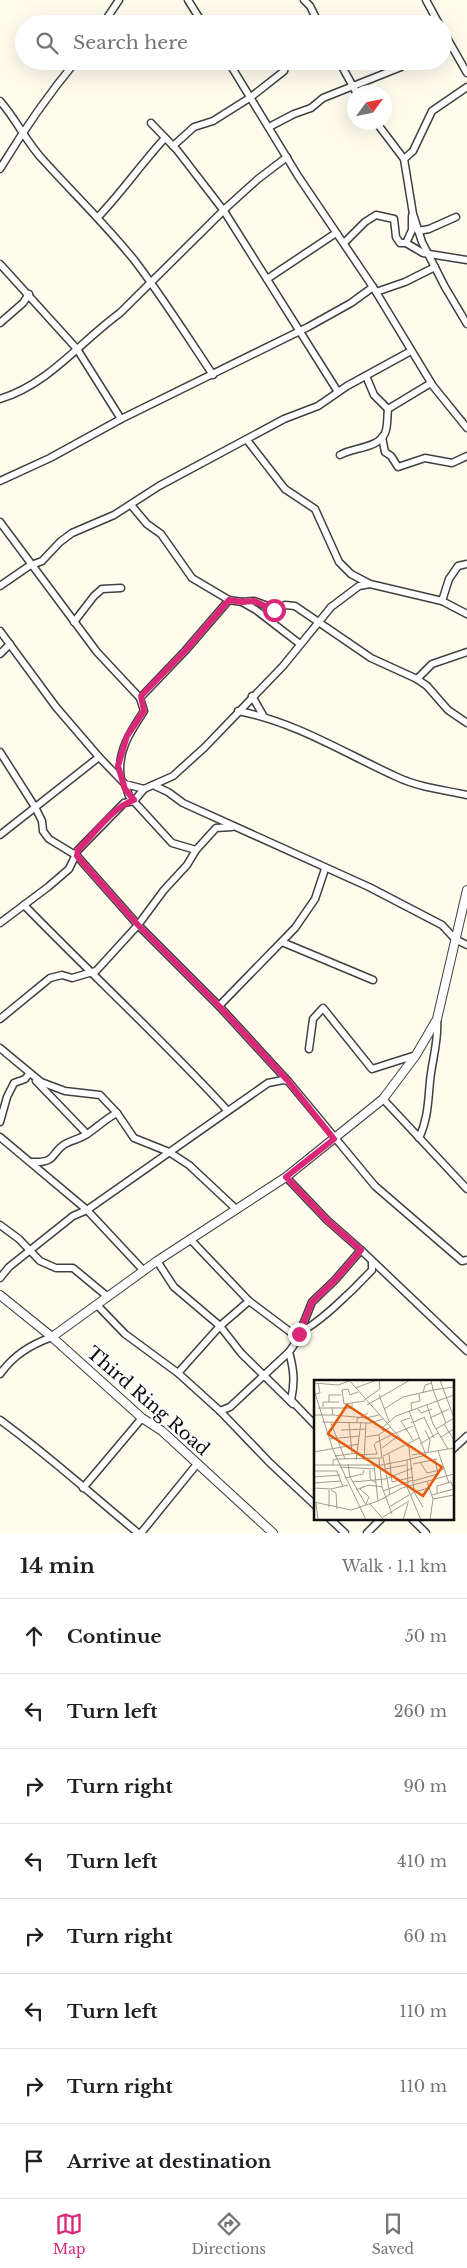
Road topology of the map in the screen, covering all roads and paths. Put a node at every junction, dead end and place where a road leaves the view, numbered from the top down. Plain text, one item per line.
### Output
1 (119, 0) edge
2 (188, 0) edge
3 (304, 0) edge
4 (426, 0) edge
5 (109, 15) edge
6 (197, 15) edge
7 (314, 15) edge
8 (434, 15) edge
9 (452, 47) edge
10 (69, 70) edge
11 (234, 70) edge
12 (284, 70) edge
13 (344, 70) edge
14 (393, 70) edge
15 (467, 73) edge
16 (351, 85) edge
17 (355, 85) edge
18 (467, 87) edge
19 (347, 88) edge
20 (251, 96) junction
21 (0, 101) edge
22 (151, 123) dead end
23 (270, 128) junction
24 (382, 130) edge
25 (23, 131) junction
26 (164, 138) junction
27 (173, 146) junction
28 (287, 157) junction
29 (404, 160) junction
30 (0, 169) edge
31 (224, 211) junction
32 (413, 214) junction
33 (98, 217) junction
34 (456, 217) dead end
35 (418, 231) junction
36 (336, 233) junction
37 (344, 243) junction
38 (406, 243) junction
39 (428, 254) junction
40 (467, 259) edge
41 (0, 264) edge
42 (434, 267) junction
43 (267, 279) junction
44 (150, 283) junction
45 (375, 289) junction
46 (29, 294) junction
47 (0, 323) edge
48 (467, 324) edge
49 (299, 332) junction
50 (77, 349) junction
51 (411, 351) junction
52 (212, 375) junction
53 (366, 376) junction
54 (431, 383) junction
55 (338, 392) junction
56 (0, 399) edge
57 (388, 409) junction
58 (121, 419) junction
59 (467, 428) edge
60 (382, 437) junction
61 (246, 440) junction
62 (340, 455) dead end
63 (467, 456) edge
64 (1, 479) edge
65 (131, 505) junction
66 (0, 522) edge
67 (467, 564) edge
68 (31, 565) junction
69 (370, 584) junction
70 (0, 586) edge
71 (121, 588) dead end
72 (229, 600) junction
73 (442, 601) junction
74 (242, 602) junction
75 (467, 614) edge
76 (74, 622) junction
77 (318, 622) junction
78 (0, 631) edge
79 (10, 644) junction
80 (300, 644) junction
81 (467, 652) edge
82 (0, 654) edge
83 (416, 679) junction
84 (252, 696) junction
85 (140, 698) junction
86 (238, 711) junction
87 (264, 717) junction
88 (467, 723) edge
89 (0, 752) edge
90 (99, 757) junction
91 (0, 763) edge
92 (8, 764) junction
93 (123, 782) junction
94 (153, 785) junction
95 (144, 789) junction
96 (467, 795) edge
97 (134, 800) junction
98 (35, 807) junction
99 (213, 817) junction
100 (234, 827) junction
101 (216, 828) junction
102 (0, 835) edge
103 (196, 850) junction
104 (77, 856) junction
105 (325, 869) junction
106 (467, 890) edge
107 (24, 905) junction
108 (0, 923) edge
109 (138, 925) junction
110 (455, 938) junction
111 (282, 942) junction
112 (467, 945) edge
113 (89, 972) junction
114 (373, 980) dead end
115 (219, 1006) junction
116 (0, 1019) edge
117 (438, 1019) junction
118 (0, 1048) edge
119 (310, 1048) dead end
120 (416, 1055) junction
121 (31, 1076) junction
122 (288, 1081) junction
123 (383, 1099) junction
124 (227, 1110) junction
125 (116, 1113) junction
126 (0, 1122) edge
127 (87, 1134) junction
128 (0, 1137) edge
129 (419, 1138) junction
130 (334, 1139) junction
131 (169, 1152) junction
132 (32, 1162) junction
133 (286, 1177) junction
134 (467, 1189) edge
135 (236, 1209) junction
136 (87, 1210) junction
137 (0, 1225) edge
138 (190, 1239) junction
139 (361, 1250) junction
140 (29, 1251) junction
141 (372, 1260) junction
142 (157, 1261) junction
143 (465, 1262) edge
144 (144, 1270) junction
145 (0, 1278) edge
146 (0, 1295) edge
147 (108, 1296) junction
148 (249, 1301) junction
149 (97, 1305) junction
150 (220, 1326) junction
151 (299, 1334) junction
152 (52, 1336) junction
153 (467, 1351) edge
154 (289, 1352) junction
155 (178, 1373) junction
156 (0, 1374) edge
157 (265, 1375) junction
158 (294, 1406) junction
159 (230, 1407) junction
160 (220, 1411) junction
161 (142, 1418) junction
162 (0, 1420) edge
163 (229, 1421) junction
164 (314, 1424) edge
165 (467, 1436) edge
166 (454, 1449) edge
167 (197, 1464) junction
168 (83, 1488) junction
169 (314, 1504) edge
170 (331, 1520) edge
171 (380, 1520) edge
172 (413, 1520) edge
173 (140, 1533) edge
174 (273, 1533) edge
175 (345, 1533) edge
176 (367, 1533) edge
177 (426, 1533) edge

1 - 5 street
2 - 6 street
3 - 7 street
4 - 8 street
9 - 15 street
10 - 25 street
11 - 20 street
12 - 20 street
13 - 16 street
14 - 17 street
18 - 29 street
19 - 23 street
20 - 23 street
20 - 27 street
21 - 25 street
22 - 26 street
23 - 28 street
24 - 29 street
25 - 30 street
25 - 33 street
26 - 27 street
26 - 33 street
27 - 31 street
28 - 31 street
28 - 36 street
29 - 32 street
31 - 43 street
31 - 44 street
32 - 35 street
32 - 38 street
33 - 44 street
34 - 35 street
35 - 39 street
36 - 37 street
36 - 43 street
37 - 38 street
37 - 45 street
38 - 39 street
39 - 40 street
39 - 42 street
41 - 46 street
42 - 45 street
42 - 48 street
43 - 49 street
44 - 50 street
44 - 52 street
45 - 49 street
45 - 51 street
46 - 47 street
46 - 50 street
49 - 52 street
49 - 55 street
50 - 56 street
50 - 58 street
51 - 53 street
51 - 54 street
52 - 58 street
53 - 55 street
53 - 57 street
54 - 57 street
54 - 59 street
55 - 61 street
57 - 60 street
58 - 64 street
60 - 62 street
60 - 63 street
61 - 65 street
61 - 69 street
65 - 68 street
65 - 72 street
66 - 68 street
67 - 73 street
68 - 70 street
68 - 76 street
69 - 73 street
69 - 77 street
71 - 76 street
72 - 74 street
72 - 85 street
73 - 75 street
74 - 77 street
74 - 80 street
76 - 85 street
77 - 80 street
77 - 83 street
78 - 79 street
79 - 82 street
79 - 90 street
80 - 84 street
81 - 83 street
83 - 88 street
84 - 86 street
84 - 87 street
85 - 93 street
86 - 87 street
86 - 94 street
87 - 96 street
89 - 92 street
90 - 93 street
90 - 98 street
91 - 92 street
92 - 98 street
93 - 95 street
93 - 97 street
94 - 95 street
94 - 99 street
95 - 97 street
97 - 103 street
97 - 104 street
98 - 102 street
98 - 104 street
99 - 100 street
99 - 101 street
100 - 101 street
100 - 105 street
101 - 103 street
103 - 109 street
104 - 107 street
104 - 109 street
105 - 110 street
105 - 111 street
106 - 110 street
107 - 108 street
107 - 113 street
109 - 113 street
109 - 115 street
110 - 112 street
110 - 117 street
111 - 114 street
111 - 115 street
113 - 116 street
113 - 124 street
115 - 122 street
117 - 120 street
117 - 129 street
118 - 121 street
119 - 120 street
120 - 123 street
121 - 125 street
121 - 126 street
121 - 127 street
122 - 124 street
122 - 130 street
123 - 129 street
123 - 130 street
124 - 131 street
125 - 127 street
125 - 131 street
127 - 132 street
128 - 132 street
129 - 134 street
130 - 133 street
130 - 143 street
131 - 135 street
131 - 136 street
132 - 136 street
133 - 135 street
133 - 139 street
135 - 138 street
136 - 140 street
136 - 144 street
137 - 140 street
138 - 142 street
138 - 148 street
139 - 141 street
139 - 151 street
140 - 145 street
140 - 147 street
141 - 151 street
141 - 153 street
142 - 144 street
142 - 150 street
144 - 147 street
146 - 152 street, Third Ring Road
147 - 149 street
148 - 150 street
148 - 151 street
149 - 152 street
149 - 155 street
150 - 155 street
150 - 157 street
151 - 154 street
152 - 156 street
152 - 161 street, Third Ring Road
154 - 157 street
154 - 158 street
155 - 160 street
157 - 158 street
157 - 159 street
158 - 164 street
159 - 160 street
159 - 163 street
160 - 163 street
161 - 167 street, Third Ring Road
161 - 168 street
162 - 168 street
163 - 169 street
165 - 166 street
167 - 173 street
167 - 174 street, Third Ring Road
168 - 173 street
170 - 175 street
171 - 176 street
172 - 177 street

